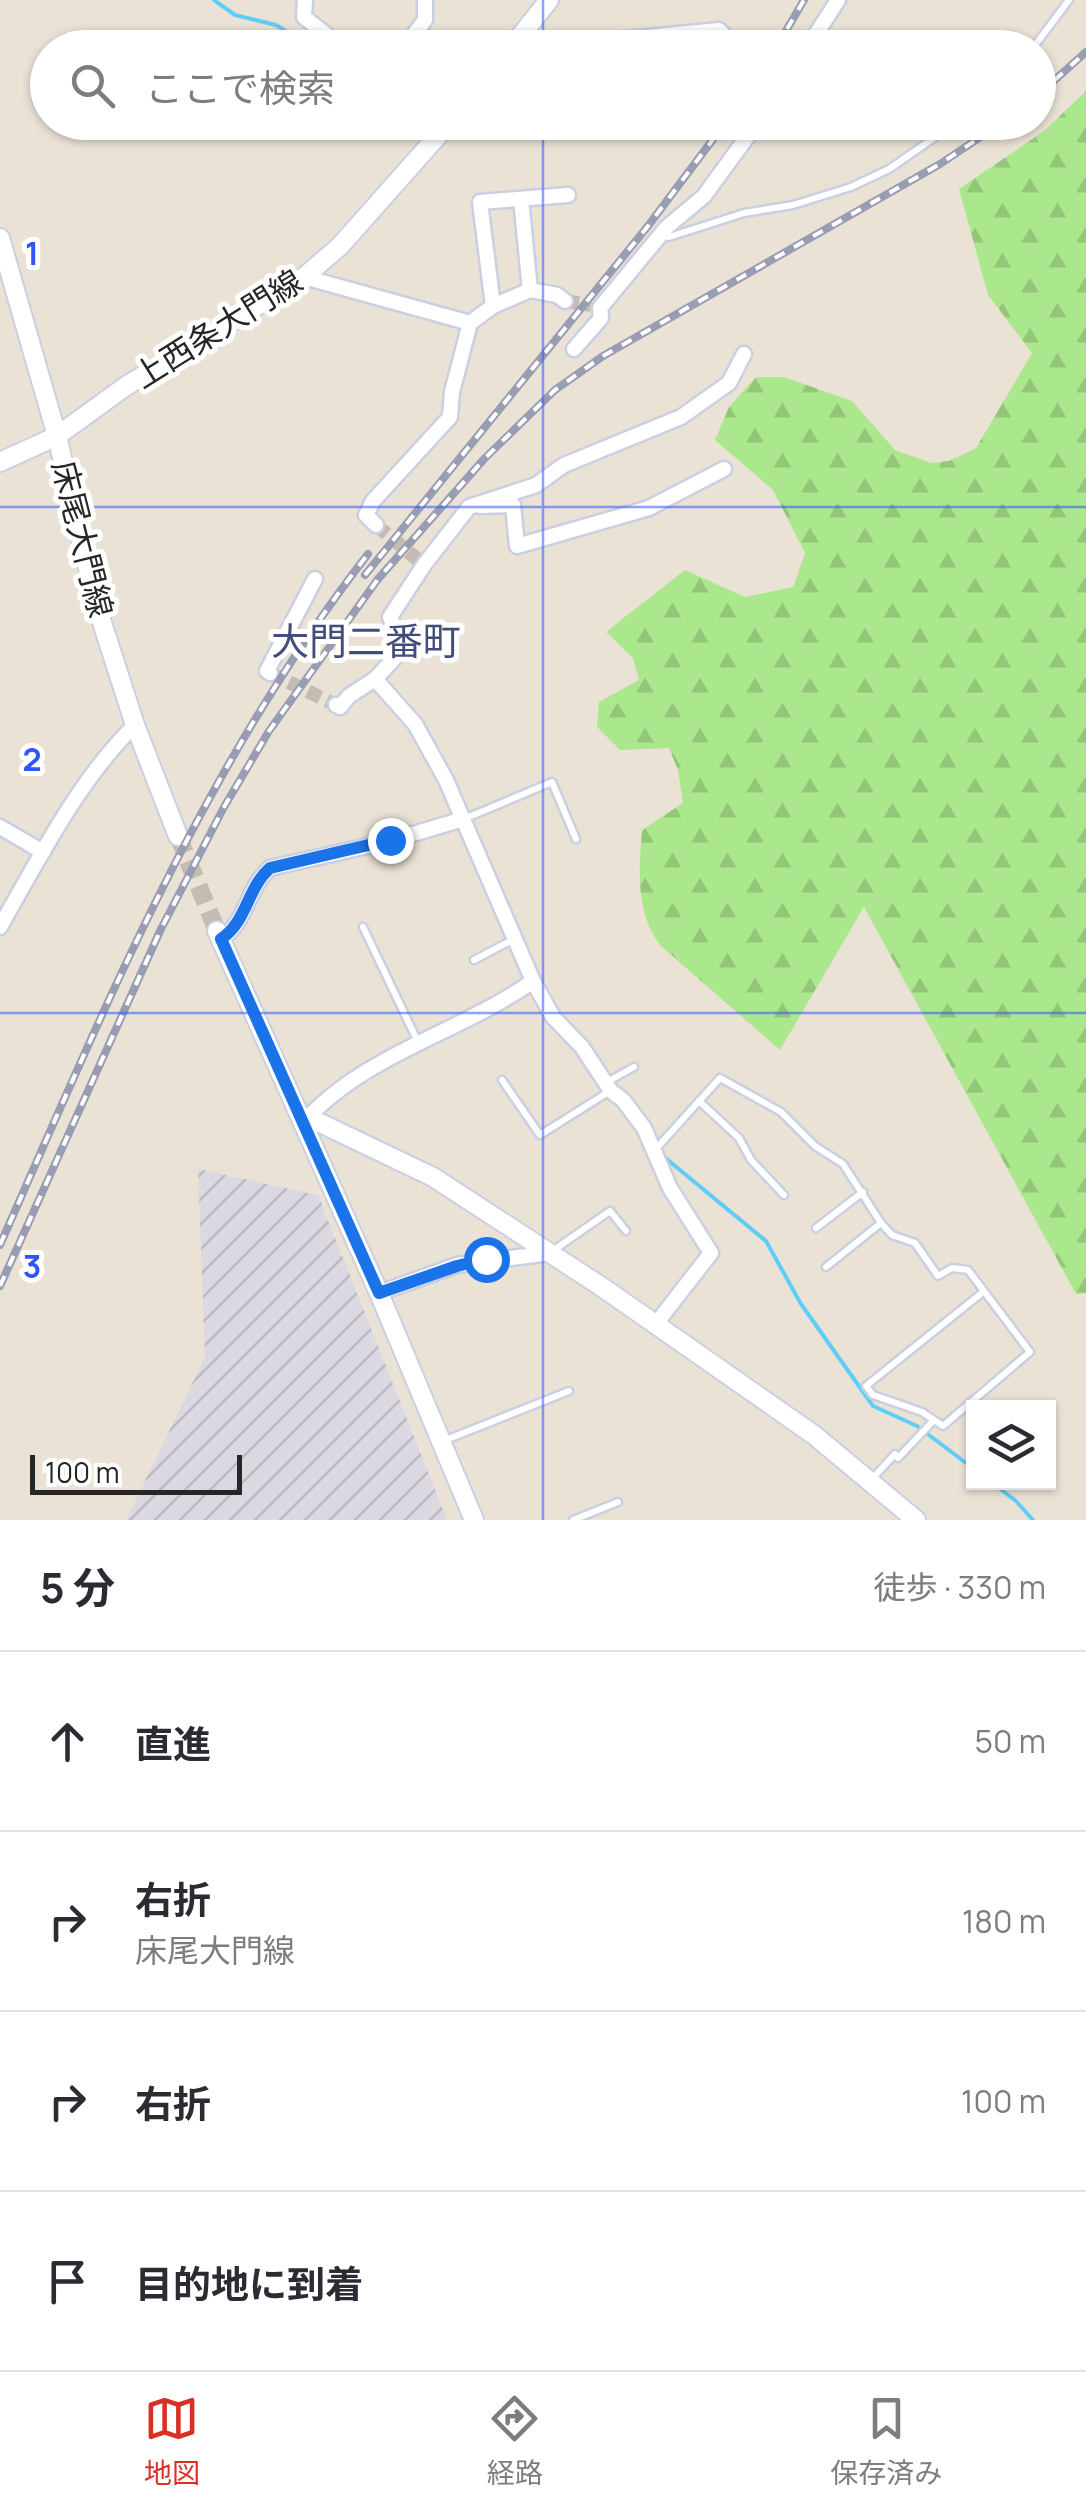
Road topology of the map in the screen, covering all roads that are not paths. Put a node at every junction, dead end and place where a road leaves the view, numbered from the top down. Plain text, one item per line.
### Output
1 (305, 0) edge
2 (425, 0) edge
3 (549, 0) edge
4 (838, 0) edge
5 (1069, 0) edge
6 (320, 30) edge
7 (417, 30) edge
8 (526, 30) edge
9 (819, 30) edge
10 (1046, 30) edge
11 (434, 140) edge
12 (745, 140) edge
13 (932, 140) edge
14 (568, 195) dead end
15 (521, 199) junction
16 (660, 235) junction
17 (0, 238) edge
18 (4, 268) edge
19 (304, 277) junction
20 (530, 290) junction
21 (566, 302) tunnel mouth
22 (493, 306) junction
23 (470, 323) junction
24 (574, 349) dead end
25 (744, 354) dead end
26 (57, 436) junction
27 (0, 462) edge
28 (724, 469) dead end
29 (469, 507) junction
30 (376, 525) dead end
31 (316, 579) dead end
32 (270, 673) dead end
33 (375, 679) junction
34 (336, 706) dead end
35 (135, 726) junction
36 (463, 820) junction
37 (0, 827) edge
38 (178, 836) tunnel mouth
39 (576, 838) dead end
40 (43, 852) junction
41 (0, 926) edge
42 (363, 926) dead end
43 (219, 935) joint
44 (515, 938) junction
45 (474, 960) dead end
46 (533, 981) junction
47 (418, 1043) junction
48 (634, 1067) dead end
49 (502, 1080) dead end
50 (609, 1086) junction
51 (699, 1101) junction
52 (302, 1123) junction
53 (653, 1152) junction
54 (862, 1192) junction
55 (784, 1195) dead end
56 (881, 1224) junction
57 (816, 1228) dead end
58 (626, 1231) dead end
59 (550, 1253) junction
60 (826, 1267) dead end
61 (983, 1292) junction
62 (379, 1293) junction
63 (655, 1326) junction
64 (569, 1391) dead end
65 (934, 1420) junction
66 (442, 1441) junction
67 (872, 1480) junction
68 (618, 1502) dead end
69 (474, 1520) edge
70 (573, 1520) edge
71 (916, 1520) edge

1 - 6 street
2 - 7 street
3 - 8 main road
4 - 9 street
5 - 10 lane
11 - 19 main road, 上西条大門線
12 - 16 street
13 - 16 lane
14 - 15 street
15 - 20 street
15 - 22 street
16 - 24 street
17 - 18 main road, 床尾大門線
18 - 26 main road, 床尾大門線
19 - 23 street
19 - 26 main road, 上西条大門線
20 - 21 street
20 - 22 street
22 - 23 street
23 - 30 street
25 - 29 street
26 - 27 main road, 上西条大門線
26 - 35 main road, 床尾大門線
28 - 29 street
29 - 33 street
31 - 32 street
33 - 34 street
33 - 36 street
35 - 38 main road, 床尾大門線
35 - 40 street
36 - 39 lane
36 - 43 street
36 - 44 street
37 - 40 street
40 - 41 street
42 - 47 lane
43 - 52 main road
44 - 45 lane
44 - 46 street
46 - 47 street
46 - 50 street
47 - 52 street
48 - 50 lane
49 - 50 lane
50 - 53 street
51 - 53 lane
51 - 54 lane
51 - 55 lane
52 - 59 main road
52 - 62 main road
53 - 63 street
54 - 56 lane
54 - 57 lane
56 - 60 lane
56 - 61 lane
58 - 59 lane
59 - 62 street
59 - 63 main road
61 - 65 lane
61 - 65 lane
62 - 66 main road
63 - 67 main road
64 - 66 lane
65 - 67 lane
66 - 69 main road
67 - 71 main road
68 - 70 lane

